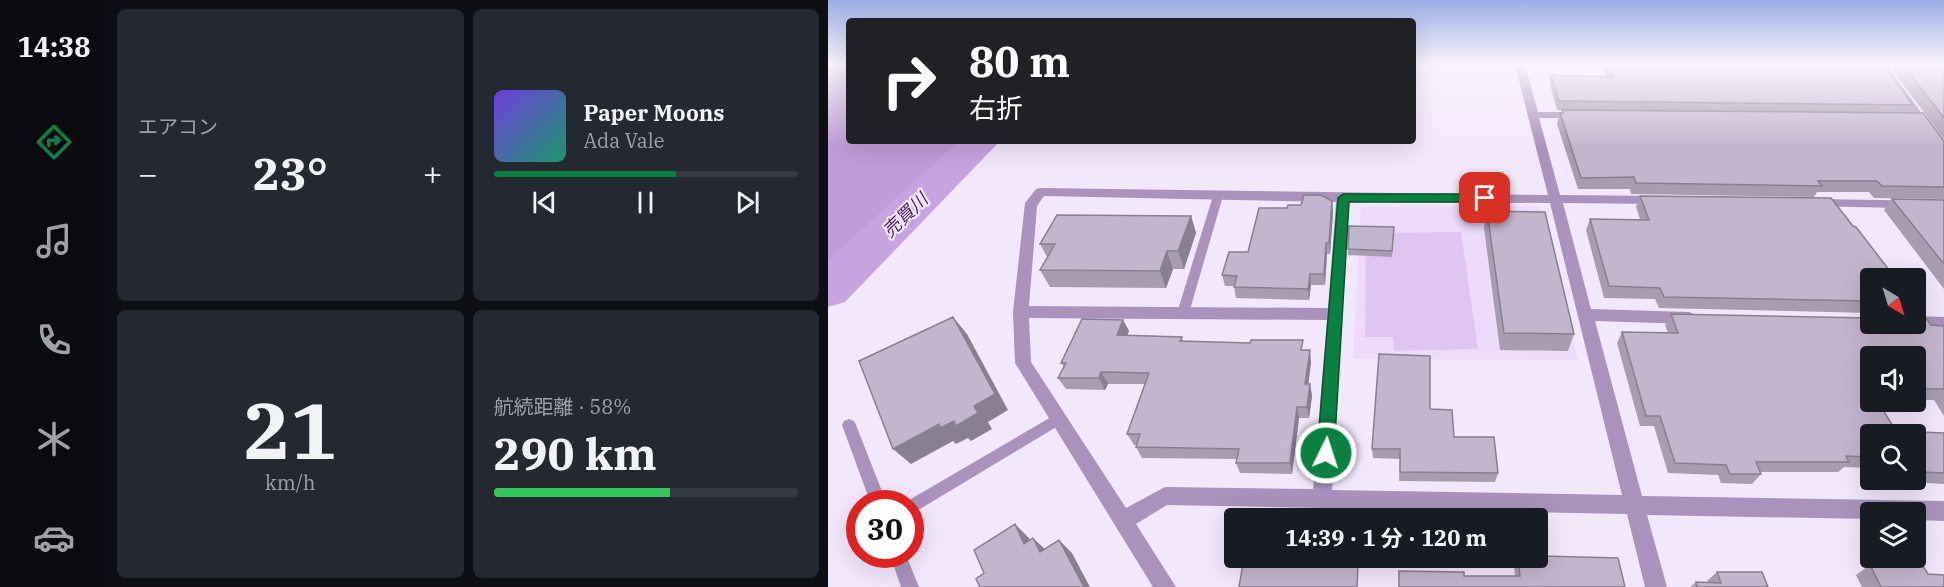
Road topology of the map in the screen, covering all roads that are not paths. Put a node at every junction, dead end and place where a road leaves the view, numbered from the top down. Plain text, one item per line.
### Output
1 (1527, 92) edge
2 (1898, 92) edge
3 (1533, 115) junction
4 (1592, 115) edge
5 (1944, 151) edge
6 (1218, 196) junction
7 (1343, 198) junction
8 (1556, 198) junction
9 (1674, 200) edge
10 (1803, 203) edge
11 (1944, 205) edge
12 (1021, 312) junction
13 (1183, 313) junction
14 (1335, 314) junction
15 (1584, 315) junction
16 (1704, 318) edge
17 (1926, 322) edge
18 (1944, 323) edge
19 (1058, 419) junction
20 (849, 425) dead end
21 (874, 490) edge
22 (1322, 499) junction
23 (924, 500) edge
24 (1635, 503) junction
25 (1944, 511) edge
26 (1122, 520) junction
27 (903, 568) edge
28 (910, 587) edge
29 (1165, 587) edge
30 (1656, 587) edge

1 - 3 street
2 - 5 street
3 - 4 street
3 - 8 street
6 - 7 street
6 - 12 street
6 - 13 lane
7 - 8 street
7 - 14 street
8 - 9 street
8 - 15 street
10 - 11 street
12 - 13 street
12 - 19 street
13 - 14 street
14 - 22 street
15 - 16 street
15 - 24 street
17 - 18 street
19 - 23 lane
19 - 26 street
20 - 21 lane
22 - 24 street
22 - 26 street
24 - 25 street
24 - 30 street
26 - 29 street
27 - 28 lane

